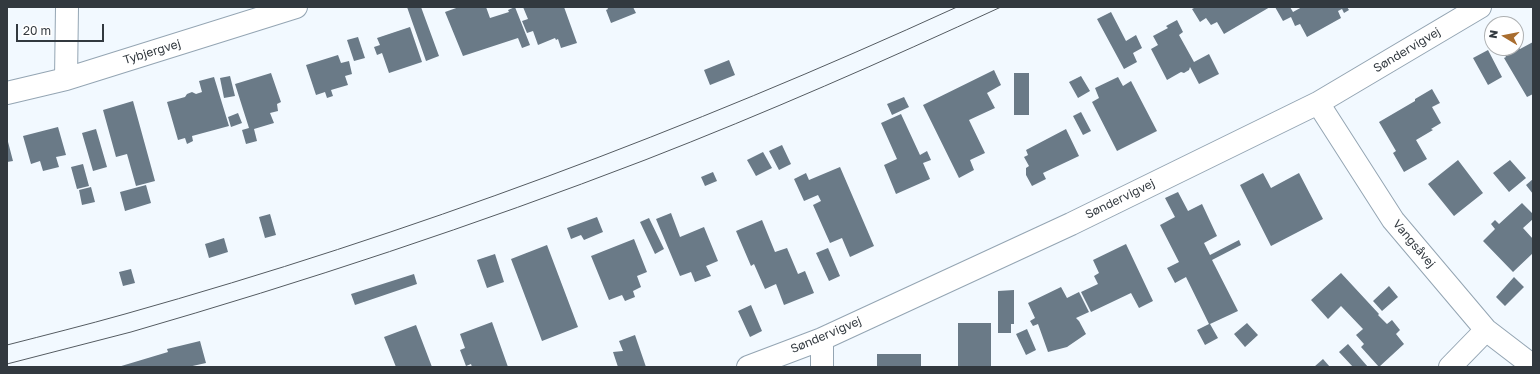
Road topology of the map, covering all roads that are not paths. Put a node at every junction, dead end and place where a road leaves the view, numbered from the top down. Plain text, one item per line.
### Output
1 (67, 7) edge
2 (296, 7) edge
3 (1480, 7) edge
4 (66, 79) junction
5 (7, 93) edge
6 (1318, 103) junction
7 (1486, 330) junction
8 (822, 339) junction
9 (1533, 366) edge
10 (748, 367) edge
11 (822, 367) edge
12 (1450, 367) edge

1 - 4 street
2 - 4 street, Tybjergvej
3 - 6 street, Søndervigvej
4 - 5 street, Tybjergvej
6 - 7 street, Vangsåvej
6 - 8 street, Søndervigvej
7 - 9 street, Vangsåvej
7 - 12 street
8 - 10 street, Søndervigvej
8 - 11 street

